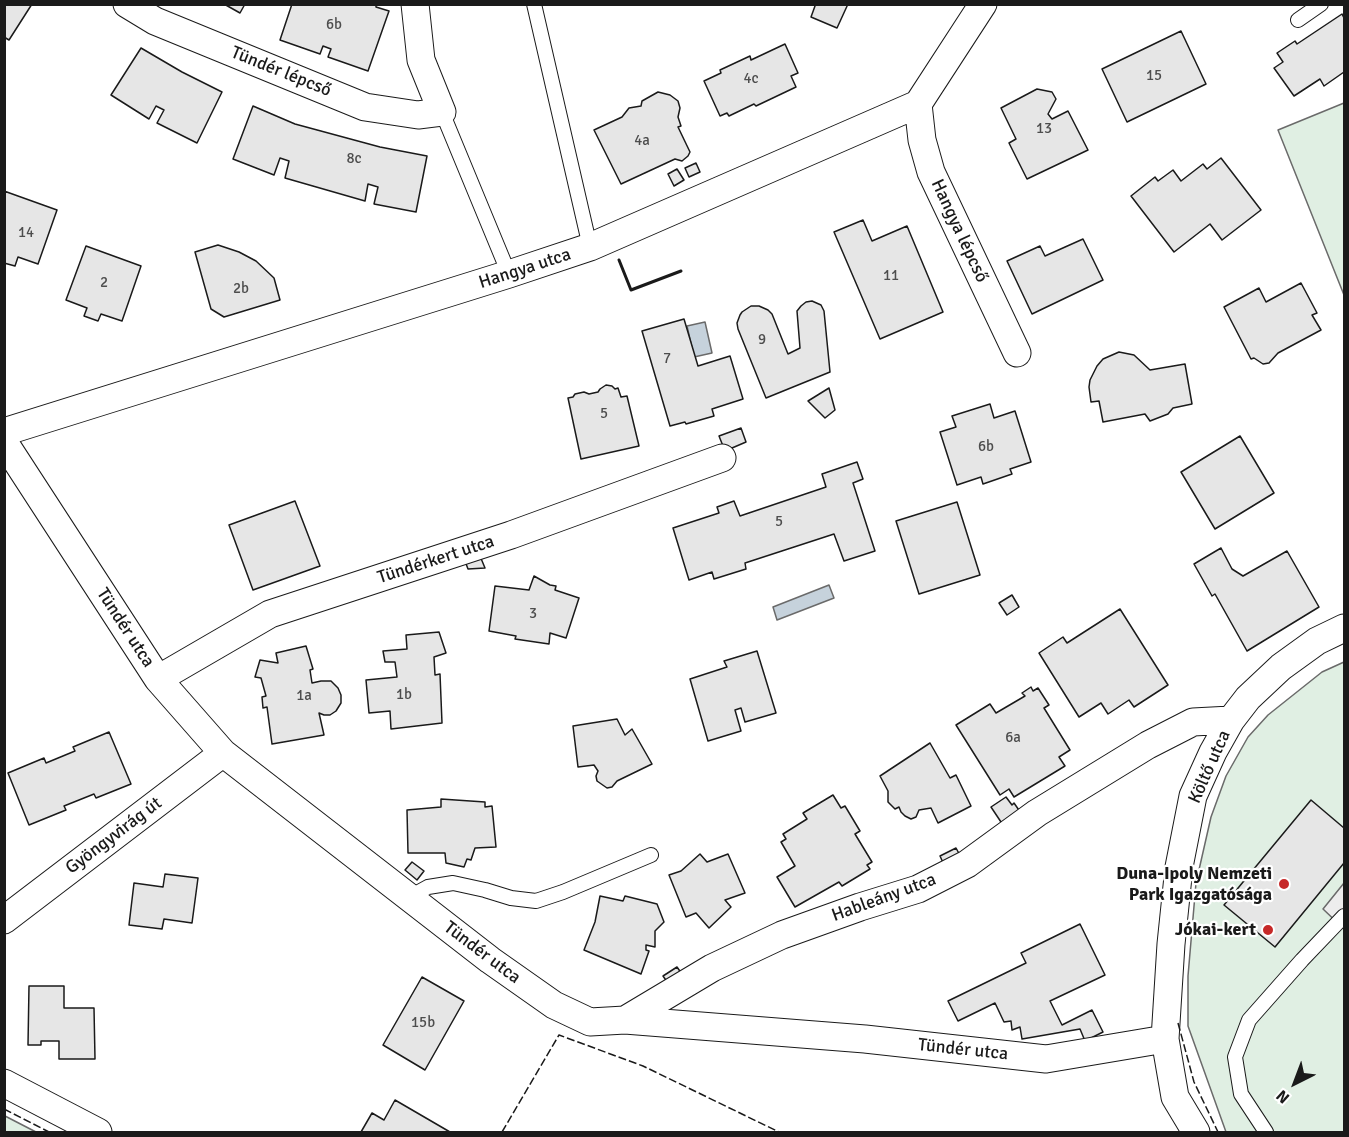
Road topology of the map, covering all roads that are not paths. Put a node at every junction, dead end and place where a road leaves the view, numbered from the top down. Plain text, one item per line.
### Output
1 (127, 4) edge
2 (415, 4) edge
3 (534, 4) edge
4 (982, 4) edge
5 (1321, 4) edge
6 (1298, 20) dead end
7 (918, 104) junction
8 (442, 112) junction
9 (590, 247) junction
10 (509, 274) junction
11 (1017, 353) dead end
12 (4, 432) edge
13 (4, 442) edge
14 (722, 458) dead end
15 (1344, 628) edge
16 (158, 680) junction
17 (1231, 720) junction
18 (223, 753) junction
19 (651, 855) dead end
20 (408, 898) junction
21 (1344, 916) edge
22 (4, 920) edge
23 (625, 1020) junction
24 (1165, 1039) junction
25 (4, 1083) edge
26 (98, 1132) edge
27 (1196, 1132) edge
28 (1266, 1132) edge

1 - 8 street, Tündér lépcső
2 - 8 street
3 - 9 lane
4 - 7 street
5 - 6 lane
7 - 9 street, Hangya utca
7 - 11 street, Hangya lépcső
8 - 10 lane
9 - 10 street, Hangya utca
10 - 12 street, Hangya utca
13 - 16 street, Tündér utca
14 - 16 street, Tündérkert utca
15 - 17 street, Költő utca
16 - 18 street, Tündér utca
17 - 23 street, Hableány utca
17 - 24 street, Költő utca
18 - 20 street, Tündér utca
18 - 22 street, Gyöngyvirág út
19 - 20 lane
20 - 23 street, Tündér utca
21 - 28 lane
23 - 24 street, Tündér utca
24 - 27 street, Költő utca
25 - 26 street

